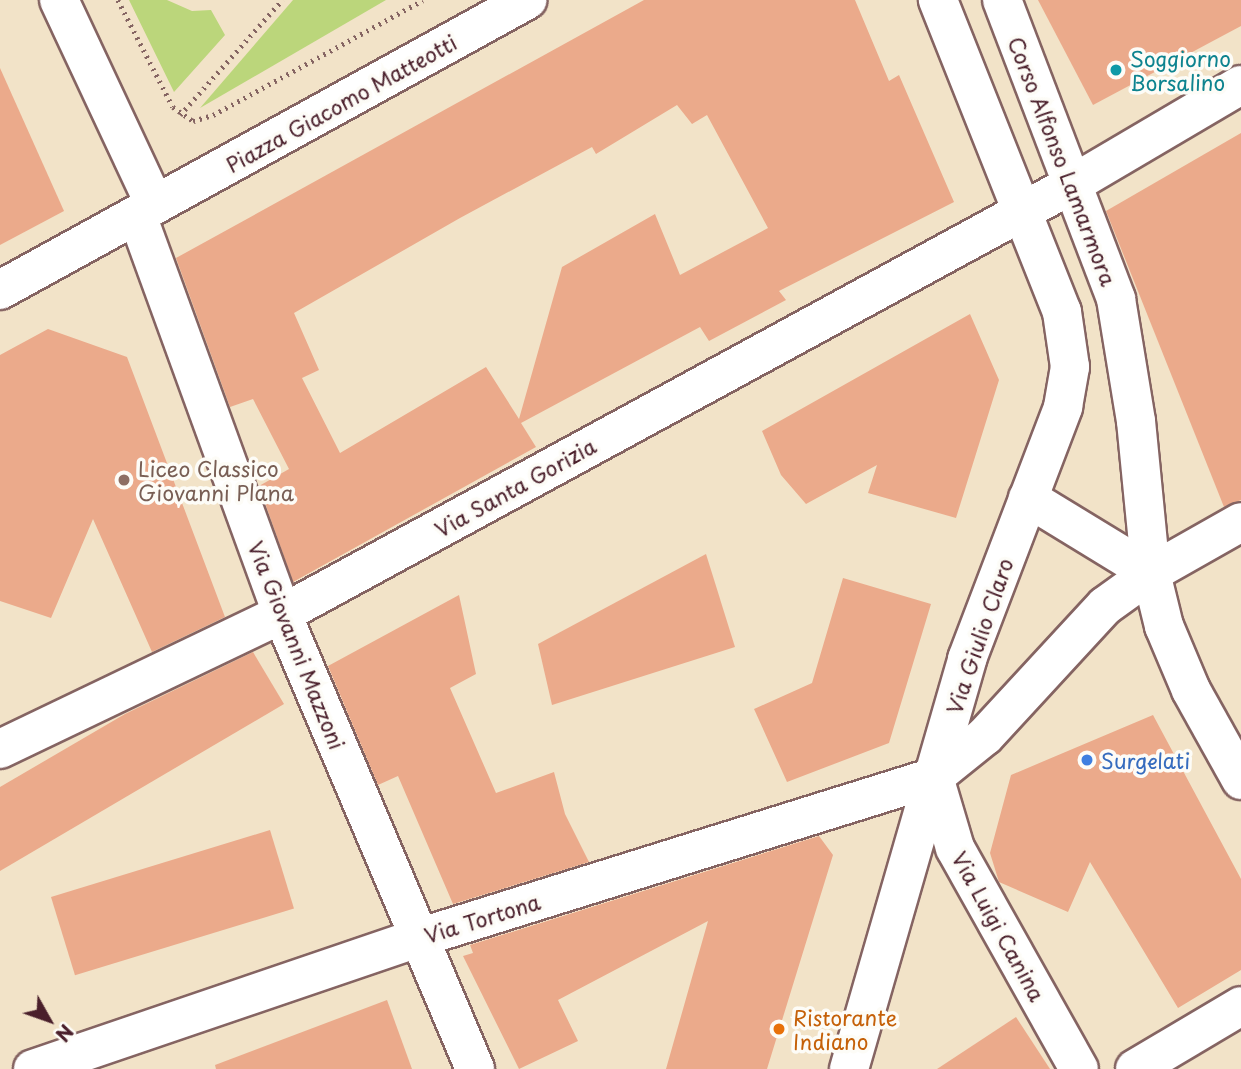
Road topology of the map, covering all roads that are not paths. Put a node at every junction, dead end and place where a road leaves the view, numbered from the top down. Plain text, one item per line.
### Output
1 (59, 0) edge
2 (527, 0) edge
3 (938, 0) edge
4 (1002, 0) edge
5 (1241, 85) edge
6 (1071, 185) junction
7 (1022, 209) junction
8 (146, 210) junction
9 (0, 290) edge
10 (1028, 498) junction
11 (1241, 522) edge
12 (1151, 573) junction
13 (282, 614) junction
14 (0, 749) edge
15 (934, 776) junction
16 (1241, 780) edge
17 (418, 938) junction
18 (1241, 1006) edge
19 (33, 1069) edge
20 (475, 1069) edge
21 (849, 1069) edge
22 (1079, 1069) edge
23 (1135, 1069) edge

1 - 8 street
2 - 8 street, Piazza Giacomo Matteotti
3 - 7 street
4 - 6 street, Corso Alfonso Lamarmora
5 - 6 street, Via Santa Gorizia
6 - 7 street, Via Santa Gorizia
6 - 12 street, Corso Alfonso Lamarmora
7 - 10 street, Via Giulio Claro
7 - 13 street, Via Santa Gorizia
8 - 9 street, Piazza Giacomo Matteotti
8 - 13 street, Via Giovanni Mazzoni
10 - 12 street
10 - 15 street, Via Giulio Claro
11 - 12 street
12 - 15 street
12 - 16 street, Corso Alfonso Lamarmora
13 - 14 street, Via Santa Gorizia
13 - 17 street, Via Giovanni Mazzoni
15 - 17 street, Via Tortona
15 - 21 street, Via Giulio Claro
15 - 22 street, Via Luigi Canina
17 - 19 street, Via Tortona
17 - 20 street, Via Giovanni Mazzoni
18 - 23 street

